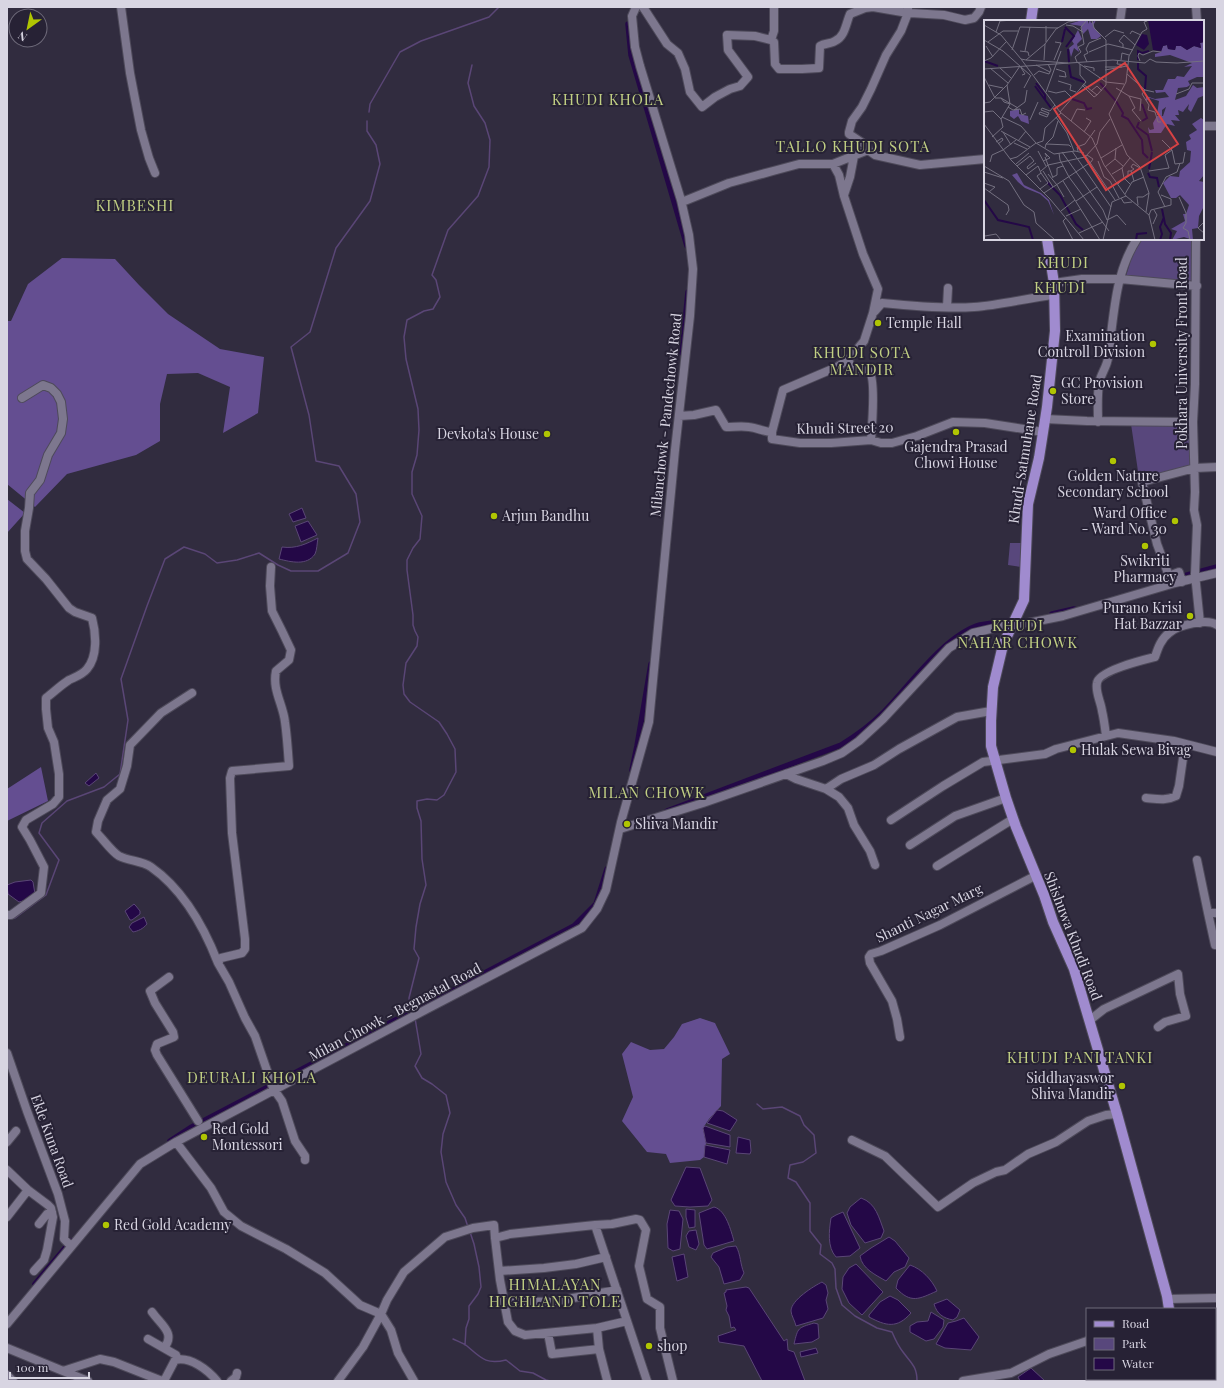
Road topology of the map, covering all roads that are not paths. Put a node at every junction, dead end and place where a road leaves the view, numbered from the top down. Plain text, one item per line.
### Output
1 (121, 7) edge
2 (636, 7) edge
3 (644, 7) edge
4 (774, 7) edge
5 (981, 7) edge
6 (1033, 7) edge
7 (1122, 7) edge
8 (1196, 7) edge
9 (908, 10) edge
10 (1031, 20) edge
11 (1120, 20) edge
12 (1197, 20) edge
13 (771, 40) junction
14 (1204, 126) edge
15 (1217, 126) edge
16 (868, 150) junction
17 (854, 156) junction
18 (984, 159) edge
19 (833, 164) junction
20 (155, 173) dead end
21 (844, 196) junction
22 (682, 202) junction
23 (1047, 240) edge
24 (1136, 240) edge
25 (1196, 240) edge
26 (1120, 279) junction
27 (1054, 283) junction
28 (1196, 286) junction
29 (948, 288) dead end
30 (877, 295) junction
31 (1054, 295) junction
32 (882, 303) junction
33 (947, 307) junction
34 (873, 313) junction
35 (849, 359) junction
36 (837, 367) junction
37 (850, 370) junction
38 (22, 398) dead end
39 (679, 416) junction
40 (1045, 419) junction
41 (1098, 422) junction
42 (1194, 422) junction
43 (769, 432) junction
44 (1043, 432) junction
45 (871, 440) junction
46 (1217, 467) edge
47 (1195, 468) junction
48 (271, 567) dead end
49 (1217, 573) edge
50 (1195, 578) junction
51 (1182, 582) junction
52 (1014, 620) junction
53 (1200, 623) junction
54 (1217, 625) edge
55 (192, 693) dead end
56 (991, 711) junction
57 (1106, 736) junction
58 (1185, 744) junction
59 (1217, 752) edge
60 (996, 760) junction
61 (786, 774) junction
62 (826, 790) junction
63 (1006, 798) junction
64 (1146, 798) dead end
65 (1013, 819) junction
66 (891, 820) dead end
67 (620, 829) junction
68 (910, 845) dead end
69 (1197, 860) dead end
70 (875, 865) dead end
71 (937, 866) dead end
72 (1035, 876) junction
73 (1208, 913) junction
74 (1217, 913) edge
75 (7, 915) edge
76 (1215, 946) dead end
77 (218, 963) junction
78 (168, 977) dead end
79 (1090, 1020) junction
80 (1158, 1026) dead end
81 (900, 1037) dead end
82 (7, 1053) edge
83 (274, 1089) junction
84 (1117, 1114) junction
85 (198, 1121) dead end
86 (16, 1131) dead end
87 (852, 1140) dead end
88 (7, 1142) edge
89 (176, 1142) junction
90 (305, 1160) dead end
91 (7, 1170) edge
92 (28, 1190) junction
93 (52, 1212) junction
94 (7, 1217) edge
95 (39, 1224) dead end
96 (595, 1224) junction
97 (51, 1230) junction
98 (65, 1237) junction
99 (495, 1238) junction
100 (70, 1246) junction
101 (606, 1257) junction
102 (34, 1271) dead end
103 (499, 1271) junction
104 (617, 1290) junction
105 (1167, 1298) junction
106 (1217, 1298) edge
107 (505, 1301) junction
108 (1169, 1308) edge
109 (152, 1312) dead end
110 (381, 1314) junction
111 (628, 1321) junction
112 (7, 1324) edge
113 (597, 1328) junction
114 (548, 1333) junction
115 (148, 1339) dead end
116 (1086, 1341) edge
117 (7, 1348) edge
118 (164, 1348) junction
119 (599, 1349) junction
120 (177, 1359) junction
121 (63, 1371) junction
122 (237, 1373) dead end
123 (7, 1375) edge
124 (607, 1380) dead end
125 (13, 1381) edge
126 (88, 1381) edge
127 (163, 1381) edge
128 (217, 1381) edge
129 (231, 1381) edge
130 (338, 1381) edge
131 (414, 1381) edge
132 (647, 1381) edge
133 (673, 1381) edge
134 (962, 1381) edge

1 - 20 street
2 - 22 street, Milanchowk - Pandechowk Road
3 - 13 street
4 - 13 street
5 - 9 street
6 - 10 main road
7 - 11 street
8 - 12 street
9 - 13 street
9 - 16 street
14 - 15 street
16 - 17 street
16 - 18 street
17 - 19 street
17 - 21 street
19 - 21 street
19 - 22 street
21 - 30 street
22 - 39 street, Milanchowk - Pandechowk Road
23 - 27 main road, Khudi-Satmuhane Road
24 - 26 street
25 - 28 street, Pokhara University Front Road
26 - 27 street
26 - 28 street
26 - 41 street
27 - 31 main road, Khudi-Satmuhane Road
28 - 42 street, Pokhara University Front Road
29 - 33 street
30 - 32 street
30 - 34 street
31 - 33 street
31 - 40 main road, Khudi-Satmuhane Road
32 - 33 street
32 - 34 street
34 - 35 street
35 - 36 street
35 - 37 street
36 - 37 street
36 - 43 street
37 - 45 street
38 - 75 street
39 - 43 street
39 - 67 street, Milanchowk - Pandechowk Road
40 - 41 street
40 - 44 main road, Khudi-Satmuhane Road
41 - 42 street
42 - 47 street, Pokhara University Front Road
43 - 45 street, Khudi Street 20
44 - 45 street, Khudi Street 20
44 - 52 main road, Khudi-Satmuhane Road
46 - 47 street
47 - 50 street, Pokhara University Front Road
47 - 51 street
48 - 77 street
49 - 50 street
50 - 51 street
50 - 53 street, Pokhara University Front Road
51 - 52 street
52 - 56 main road, Khudi-Satmuhane Road
52 - 61 street
53 - 54 street
53 - 57 street
55 - 77 street
56 - 60 main road, Shishuwa Khudi Road
56 - 62 street
57 - 58 street
57 - 60 street
58 - 59 street
58 - 64 street
60 - 63 main road, Shishuwa Khudi Road
60 - 66 street
61 - 62 street
61 - 67 street
62 - 70 street
63 - 65 main road, Shishuwa Khudi Road
63 - 68 street
65 - 71 street
65 - 72 main road, Shishuwa Khudi Road
67 - 83 street, Milan Chowk - Begnastal Road
69 - 73 street
72 - 79 main road, Shishuwa Khudi Road
72 - 81 street, Shanti Nagar Marg
73 - 74 street
73 - 76 street
77 - 83 street
78 - 85 street
79 - 80 street
79 - 84 main road, Shishuwa Khudi Road
82 - 98 street, Ekle Kuna Road
83 - 89 street, Milan Chowk - Begnastal Road
83 - 90 street
84 - 87 street
84 - 105 main road, Shishuwa Khudi Road
86 - 88 street
89 - 100 street, Milan Chowk - Begnastal Road
89 - 110 street
91 - 92 street
92 - 93 street
92 - 94 street
93 - 95 street
93 - 97 street
96 - 99 street
96 - 101 street
96 - 133 street
97 - 98 street
97 - 102 street
98 - 100 street
99 - 103 street
99 - 110 street
100 - 112 street, Milan Chowk - Begnastal Road
101 - 103 street
101 - 104 street
103 - 107 street
104 - 107 street
104 - 111 street
105 - 106 street
105 - 108 main road, Shishuwa Khudi Road
107 - 114 street
109 - 118 street
110 - 130 street
110 - 131 street
111 - 113 street
111 - 132 street
113 - 114 street
113 - 119 street
114 - 119 street
115 - 118 street
116 - 134 street
117 - 121 street
118 - 120 street
119 - 124 street
120 - 127 street
120 - 128 street
121 - 126 street
121 - 127 street
122 - 129 street
123 - 125 street

